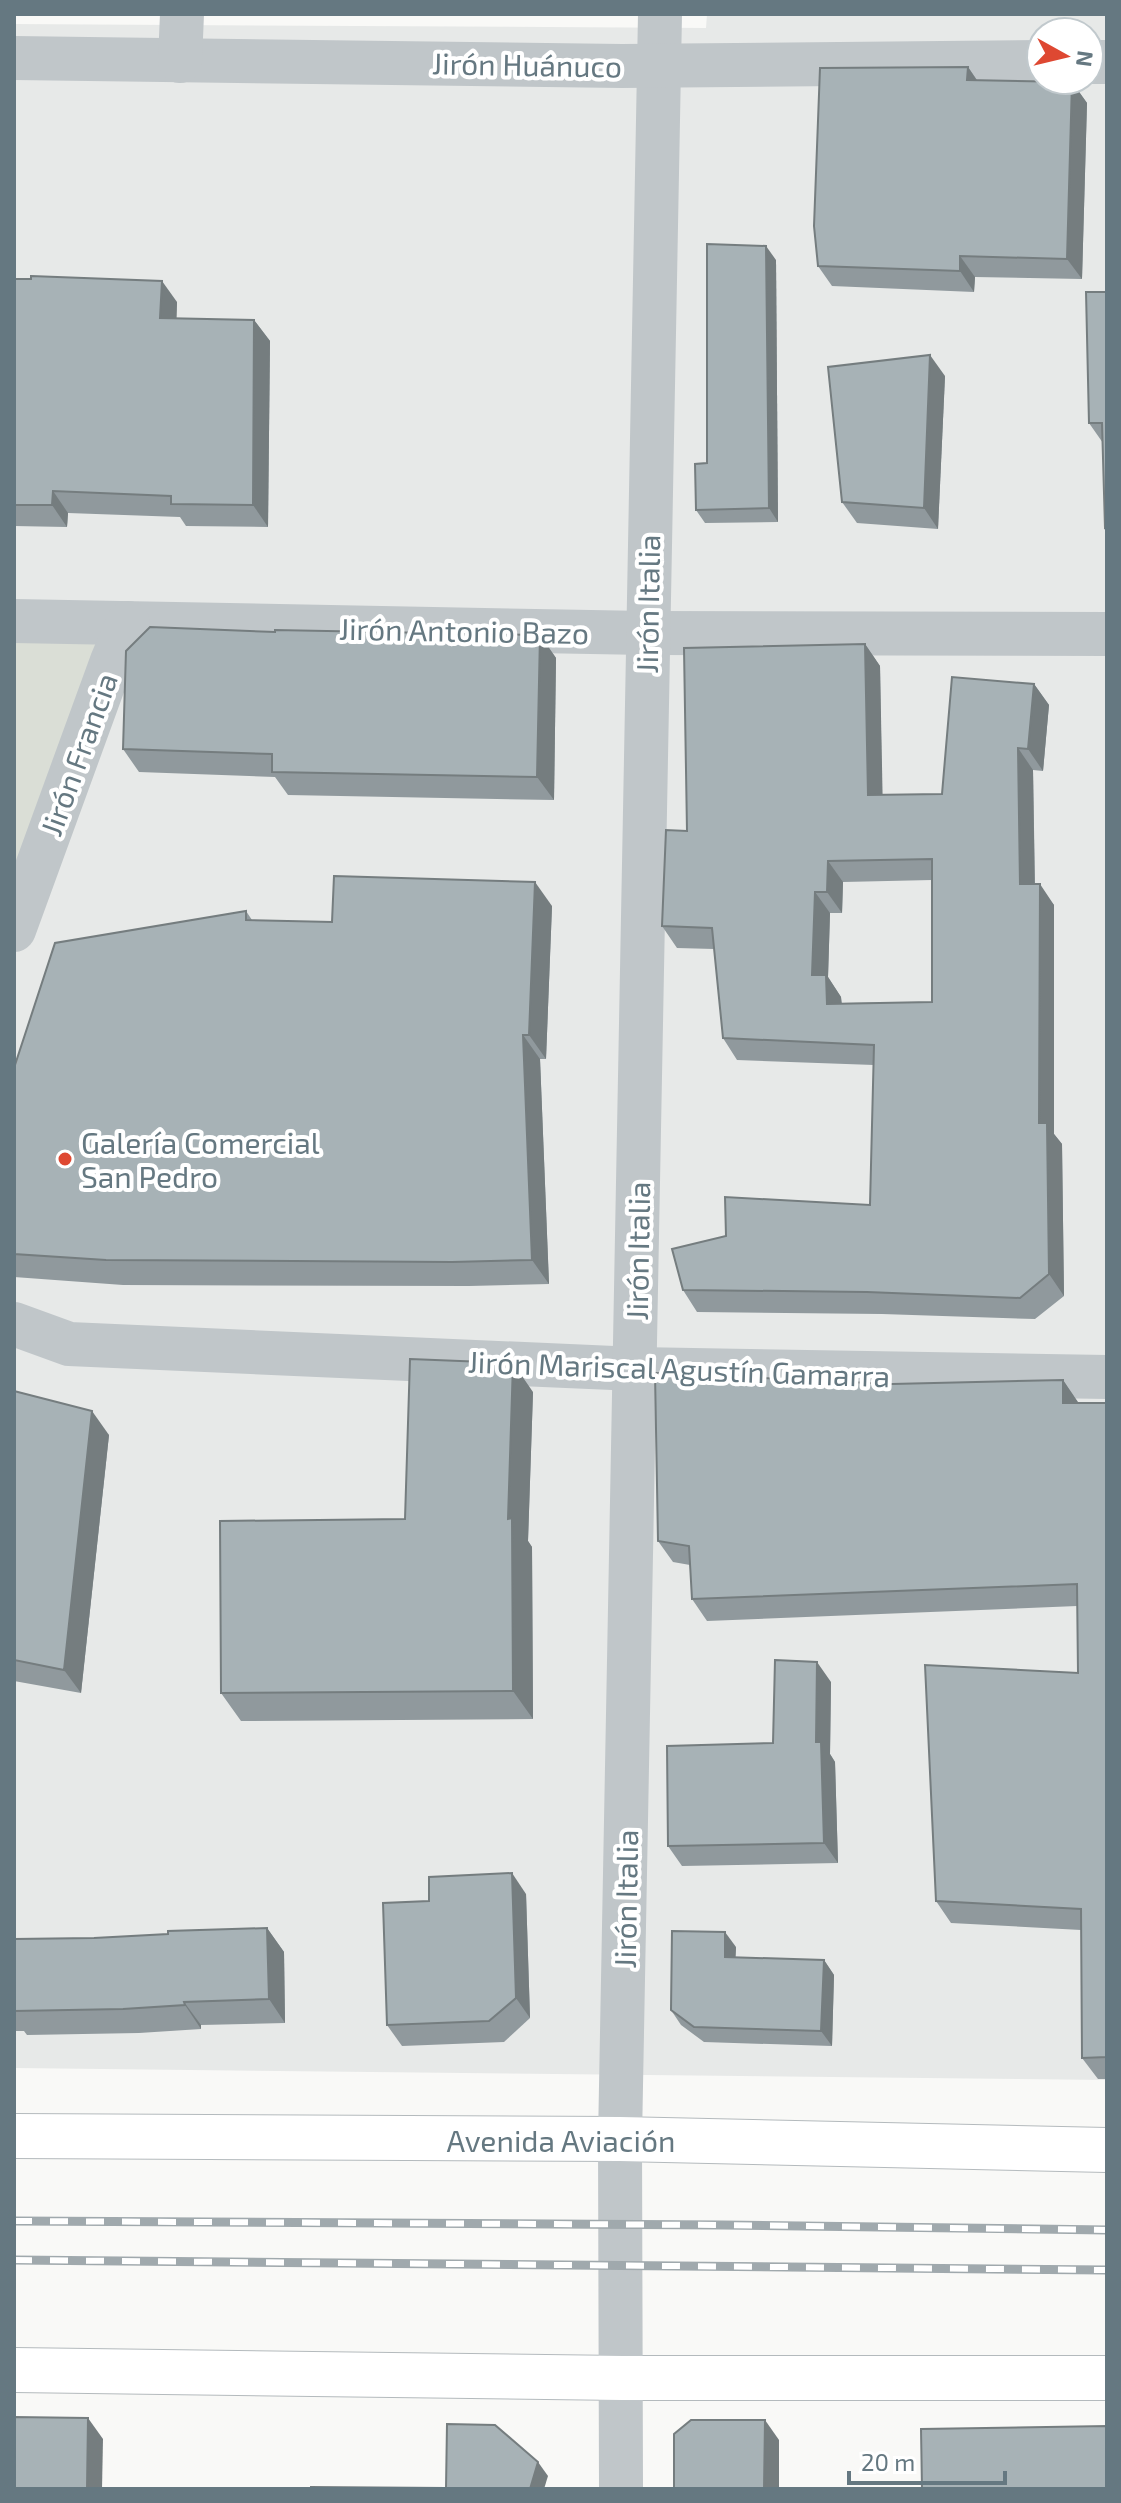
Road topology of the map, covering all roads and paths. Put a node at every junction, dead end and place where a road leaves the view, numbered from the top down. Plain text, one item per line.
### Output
1 (182, 14) edge
2 (660, 14) edge
3 (14, 58) edge
4 (180, 61) junction
5 (1025, 62) edge
6 (659, 66) junction
7 (14, 621) edge
8 (128, 623) junction
9 (646, 633) junction
10 (1107, 634) edge
11 (14, 930) edge
12 (14, 1324) edge
13 (636, 1369) junction
14 (1107, 1377) edge
15 (14, 2136) edge
16 (620, 2139) junction
17 (1107, 2150) edge
18 (14, 2370) edge
19 (622, 2378) junction
20 (1107, 2378) edge
21 (621, 2489) edge

1 - 4 street
2 - 6 street, Jirón Italia
3 - 4 street, Jirón Huánuco
4 - 6 street, Jirón Huánuco
5 - 6 street, Jirón Huánuco
6 - 9 street, Jirón Italia
7 - 8 street, Jirón Antonio Bazo
8 - 9 street, Jirón Antonio Bazo
8 - 11 street, Jirón Francia
9 - 10 street, Jirón Antonio Bazo
9 - 13 street, Jirón Italia
12 - 13 street, Jirón Mariscal Agustín Gamarra
13 - 14 street, Jirón Mariscal Agustín Gamarra
13 - 16 street, Jirón Italia
15 - 16 main road, Avenida Aviación
16 - 17 main road, Avenida Aviación
16 - 19 street, Jirón Italia
18 - 19 main road
19 - 20 main road
19 - 21 street, Jirón Italia

